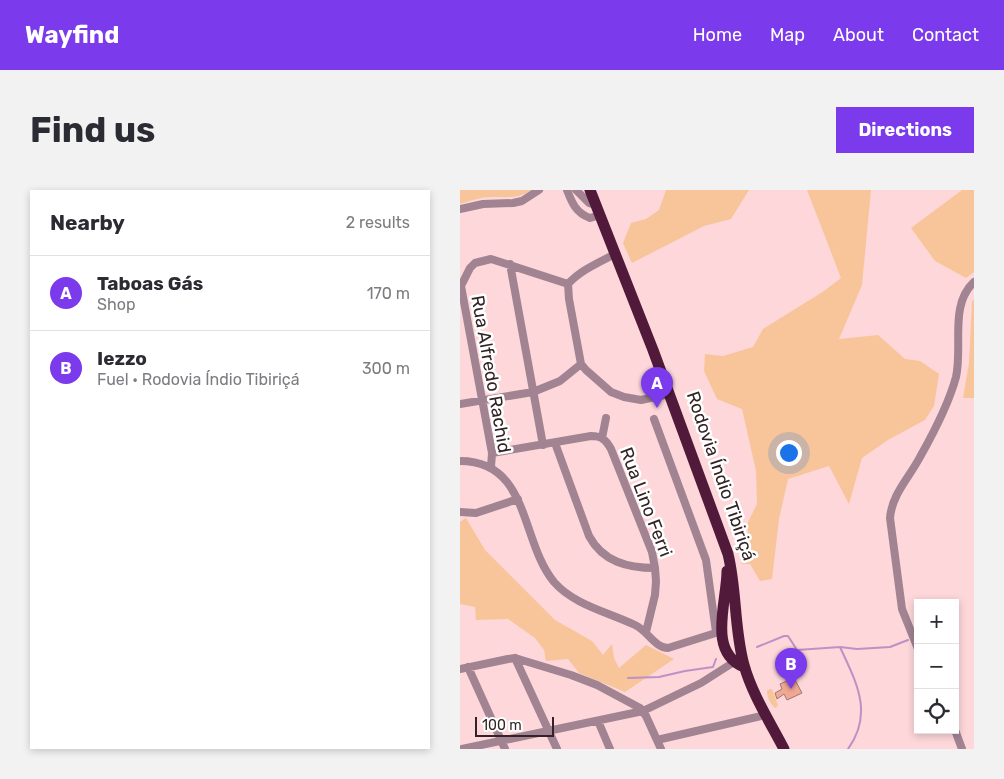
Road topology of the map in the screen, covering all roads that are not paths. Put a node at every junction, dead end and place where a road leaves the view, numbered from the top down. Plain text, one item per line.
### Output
1 (539, 190) edge
2 (567, 190) edge
3 (576, 190) edge
4 (590, 190) edge
5 (596, 190) edge
6 (460, 210) edge
7 (598, 210) junction
8 (615, 254) junction
9 (510, 264) junction
10 (974, 282) edge
11 (568, 284) junction
12 (460, 287) edge
13 (581, 364) junction
14 (533, 392) junction
15 (668, 394) junction
16 (482, 400) junction
17 (460, 404) edge
18 (606, 418) dead end
19 (654, 419) dead end
20 (602, 438) junction
21 (555, 443) junction
22 (543, 446) junction
23 (492, 454) junction
24 (460, 461) edge
25 (491, 467) junction
26 (518, 499) junction
27 (460, 512) edge
28 (726, 547) junction
29 (656, 568) junction
30 (646, 632) junction
31 (719, 632) junction
32 (915, 644) edge
33 (515, 658) junction
34 (739, 665) junction
35 (464, 668) edge
36 (643, 711) junction
37 (766, 714) junction
38 (598, 721) junction
39 (549, 730) junction
40 (956, 734) edge
41 (501, 740) junction
42 (657, 740) junction
43 (462, 749) edge
44 (505, 749) edge
45 (558, 749) edge
46 (610, 749) edge
47 (661, 749) edge
48 (784, 749) edge
49 (789, 749) edge
50 (962, 749) edge

1 - 6 street
2 - 7 street
3 - 7 street
4 - 7 highway, Rodovia Índio Tibiriçá
5 - 49 highway, Rodovia Índio Tibiriçá
7 - 8 highway, Rodovia Índio Tibiriçá
8 - 11 street
8 - 15 highway, Rodovia Índio Tibiriçá
9 - 11 street
9 - 12 street
9 - 14 street
10 - 32 street
11 - 13 street
12 - 16 street, Rua Alfredo Rachid
13 - 14 street
13 - 15 street
14 - 16 street
14 - 22 street
15 - 28 highway, Rodovia Índio Tibiriçá
16 - 17 street
16 - 23 street, Rua Alfredo Rachid
18 - 20 street
19 - 31 street
20 - 21 street, Rua Lino Ferri
20 - 29 street, Rua Lino Ferri
21 - 22 street, Rua Lino Ferri
21 - 29 street
22 - 23 street, Rua Lino Ferri
23 - 25 street, Rua Alfredo Rachid
24 - 25 street
25 - 26 street
26 - 27 street
26 - 30 street
28 - 31 highway
28 - 34 highway, Rodovia Índio Tibiriçá
29 - 30 street, Rua Lino Ferri
30 - 31 street
31 - 34 highway
33 - 35 street
33 - 36 street
33 - 39 street
34 - 36 street
34 - 37 highway, Rodovia Índio Tibiriçá
35 - 41 street
36 - 38 street
36 - 42 street
37 - 42 street
37 - 48 highway, Rodovia Índio Tibiriçá
38 - 39 street
38 - 46 street
39 - 41 street
39 - 45 street
40 - 50 street
41 - 43 street
41 - 44 street
42 - 47 street

